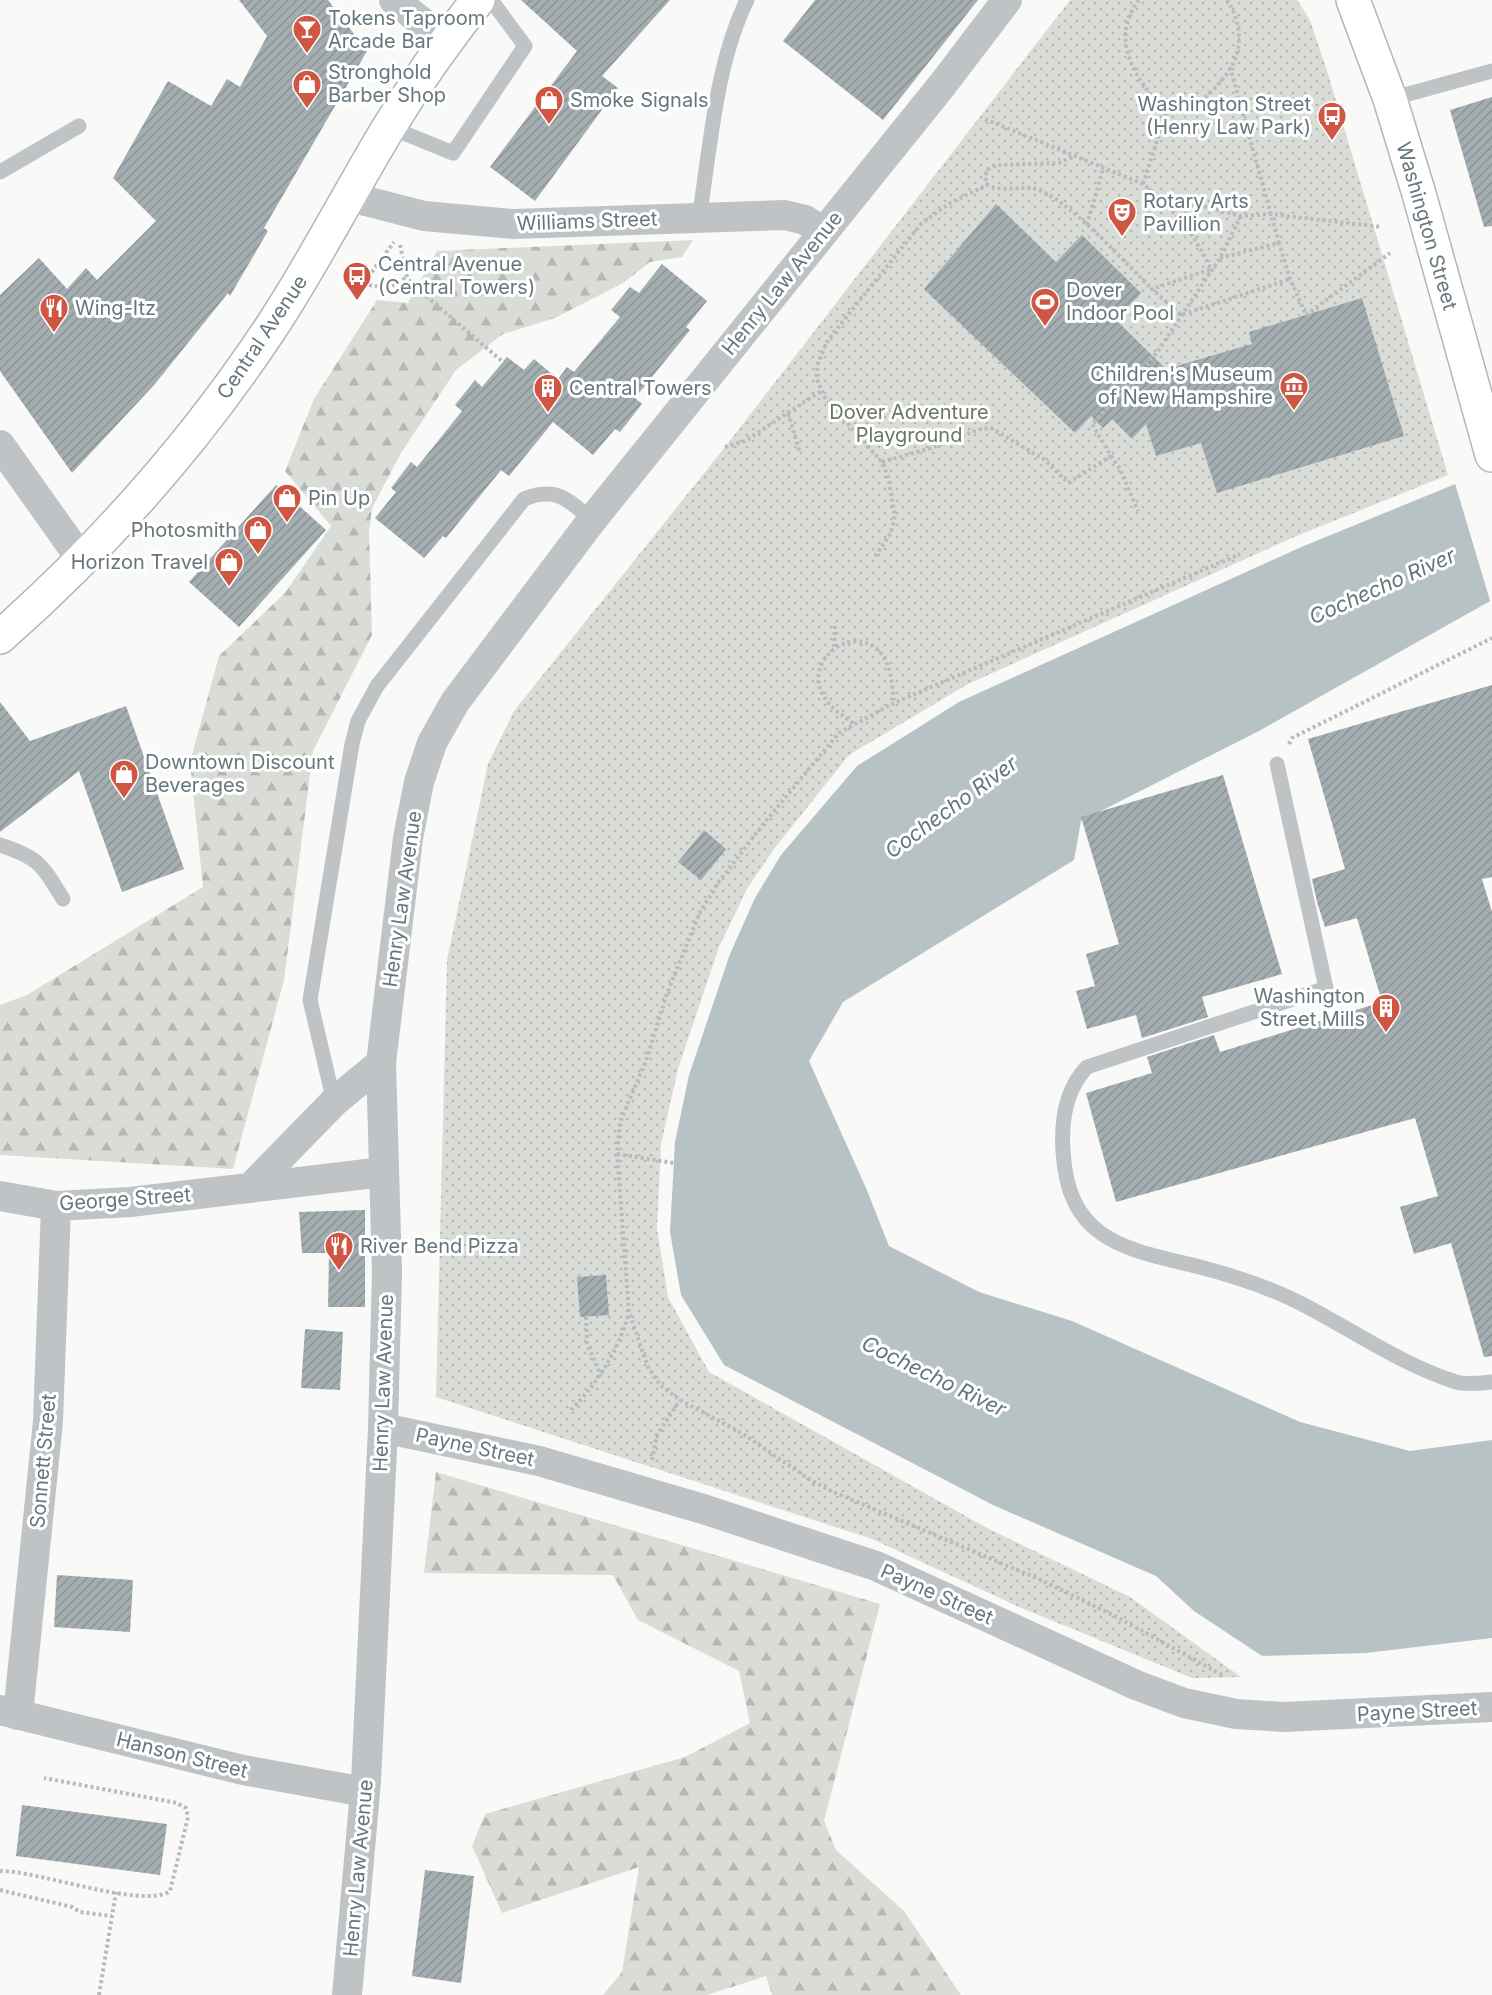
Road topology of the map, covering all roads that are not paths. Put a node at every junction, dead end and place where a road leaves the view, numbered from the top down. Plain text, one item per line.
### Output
1 (394, 0) edge
2 (478, 0) edge
3 (491, 0) edge
4 (747, 0) edge
5 (1006, 0) edge
6 (1353, 0) edge
7 (446, 41) junction
8 (1492, 71) edge
9 (1390, 99) junction
10 (79, 126) dead end
11 (389, 127) junction
12 (0, 172) edge
13 (350, 197) junction
14 (699, 218) junction
15 (824, 232) junction
16 (0, 445) edge
17 (1491, 450) edge
18 (592, 520) junction
19 (81, 559) junction
20 (0, 638) edge
21 (1277, 764) road end
22 (0, 845) edge
23 (63, 899) dead end
24 (381, 1063) junction
25 (334, 1102) junction
26 (383, 1172) junction
27 (250, 1188) junction
28 (0, 1196) edge
29 (56, 1206) junction
30 (1492, 1382) edge
31 (383, 1428) junction
32 (1492, 1707) edge
33 (9, 1712) edge
34 (365, 1792) junction
35 (347, 1995) edge

1 - 7 street
2 - 7 main road, Central Avenue
3 - 11 lane
4 - 14 lane
5 - 15 street, Henry Law Avenue
6 - 9 main road, Washington Street
7 - 11 main road, Central Avenue
8 - 9 lane
9 - 17 main road, Washington Street
10 - 12 lane
11 - 13 main road, Central Avenue
13 - 14 street, Williams Street
13 - 19 main road, Central Avenue
14 - 15 street, Williams Street
15 - 18 street, Henry Law Avenue
16 - 19 street
18 - 24 street, Henry Law Avenue
18 - 25 lane
19 - 20 main road, Central Avenue
21 - 30 lane
22 - 23 lane
24 - 25 street
24 - 26 street, Henry Law Avenue
25 - 27 street
26 - 27 street, George Street
26 - 31 street, Henry Law Avenue
27 - 29 street, George Street
28 - 29 street, George Street
29 - 33 street, Sonnett Street
31 - 32 street, Payne Street
31 - 34 street, Henry Law Avenue
33 - 34 street, Hanson Street
34 - 35 street, Henry Law Avenue

